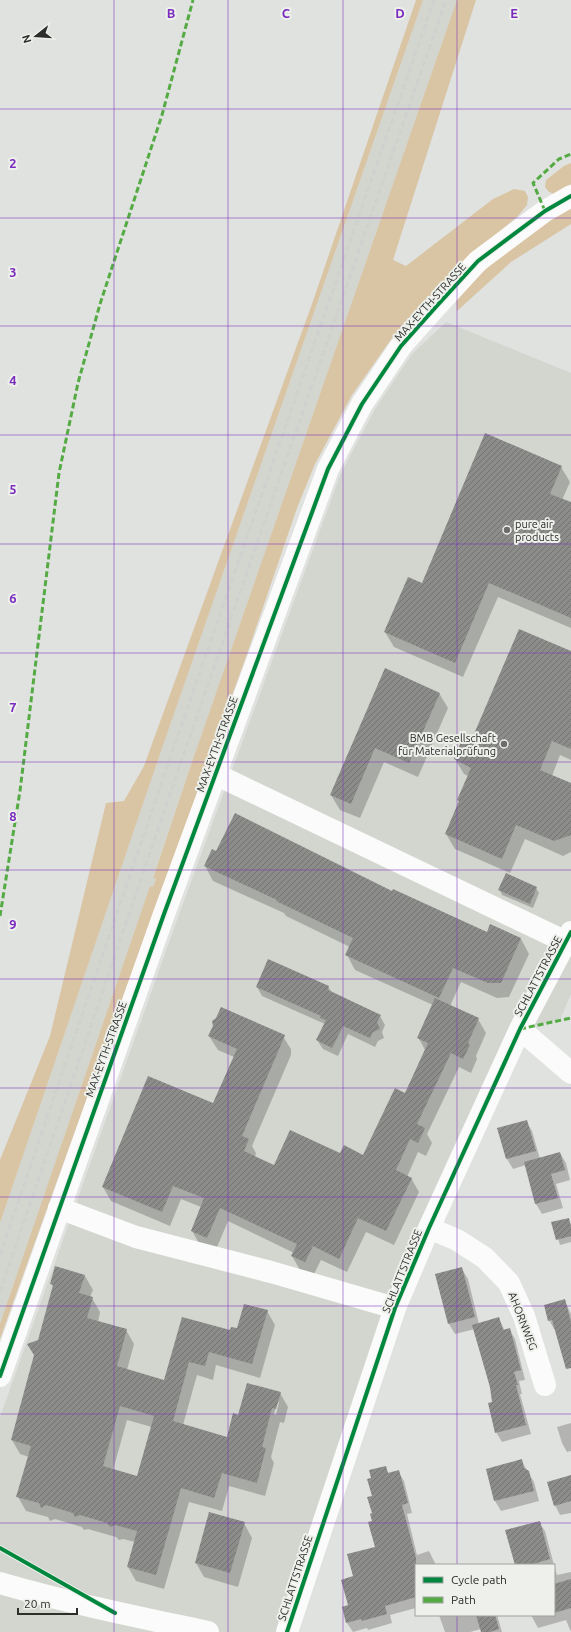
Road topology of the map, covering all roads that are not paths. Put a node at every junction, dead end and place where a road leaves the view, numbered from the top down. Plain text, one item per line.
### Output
1 (571, 196) edge
2 (215, 774) junction
3 (568, 937) edge
4 (520, 1029) junction
5 (571, 1074) edge
6 (59, 1208) junction
7 (429, 1228) junction
8 (395, 1308) junction
9 (0, 1376) edge
10 (545, 1384) dead end
11 (0, 1583) edge
12 (208, 1632) edge
13 (287, 1632) edge

1 - 2 street, MAX-EYTH-STRASSE
2 - 3 street, MAX-EYTH-STRASSE
2 - 6 street, MAX-EYTH-STRASSE
3 - 4 street, SCHLATTSTRASSE
4 - 5 street
4 - 7 street, SCHLATTSTRASSE
6 - 8 street
6 - 9 street, MAX-EYTH-STRASSE
7 - 8 street, SCHLATTSTRASSE
7 - 10 street, AHORNWEG
8 - 13 street, SCHLATTSTRASSE
11 - 12 street

